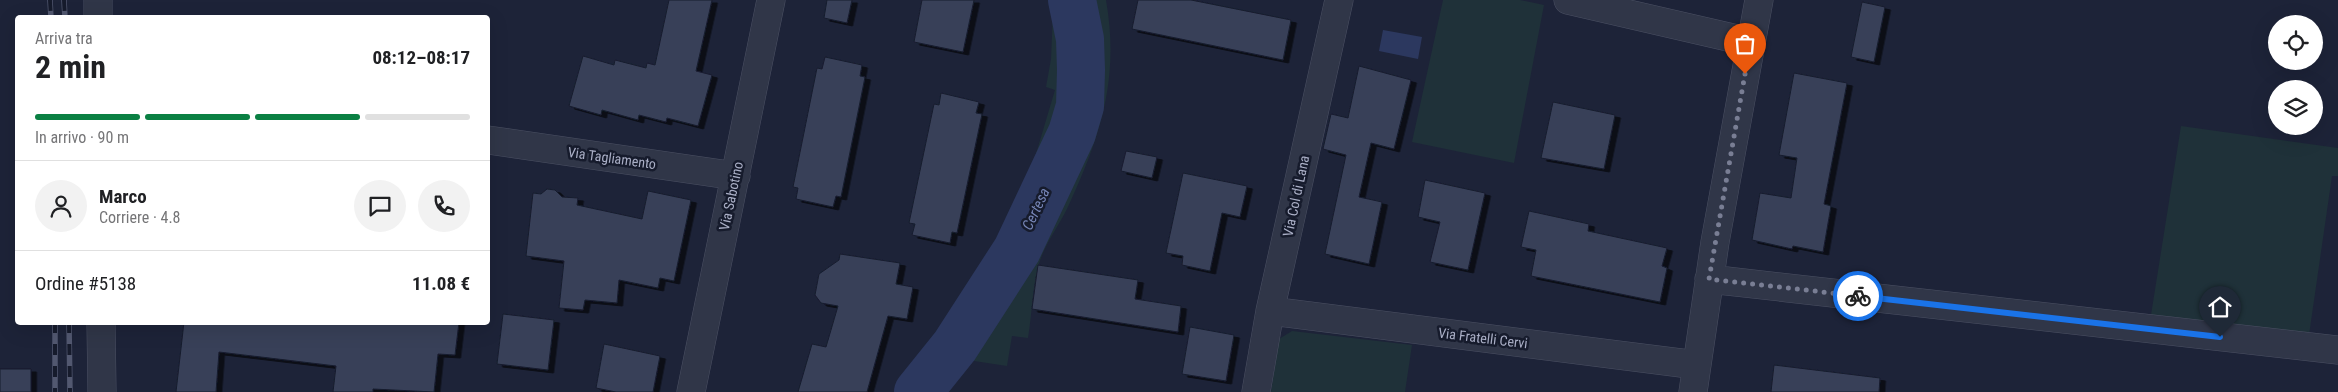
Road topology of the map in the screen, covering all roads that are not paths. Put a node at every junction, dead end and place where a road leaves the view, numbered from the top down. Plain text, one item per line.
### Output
1 (98, 0) edge
2 (771, 0) edge
3 (1339, 0) edge
4 (1568, 0) edge
5 (1759, 0) edge
6 (98, 15) edge
7 (1750, 42) junction
8 (490, 140) edge
9 (736, 176) junction
10 (1709, 279) junction
11 (1270, 311) junction
12 (101, 325) edge
13 (2338, 350) edge
14 (1697, 365) junction
15 (102, 392) edge
16 (691, 392) edge
17 (1256, 392) edge
18 (1693, 392) edge

1 - 6 street
2 - 9 street, Via Sabotino
3 - 11 street, Via Col di Lana
4 - 7 street
5 - 7 street
7 - 10 street
8 - 9 street, Via Tagliamento
9 - 16 street, Via Sabotino
10 - 13 street
10 - 14 street
11 - 14 street, Via Fratelli Cervi
11 - 17 street, Via Col di Lana
12 - 15 street
14 - 18 street

